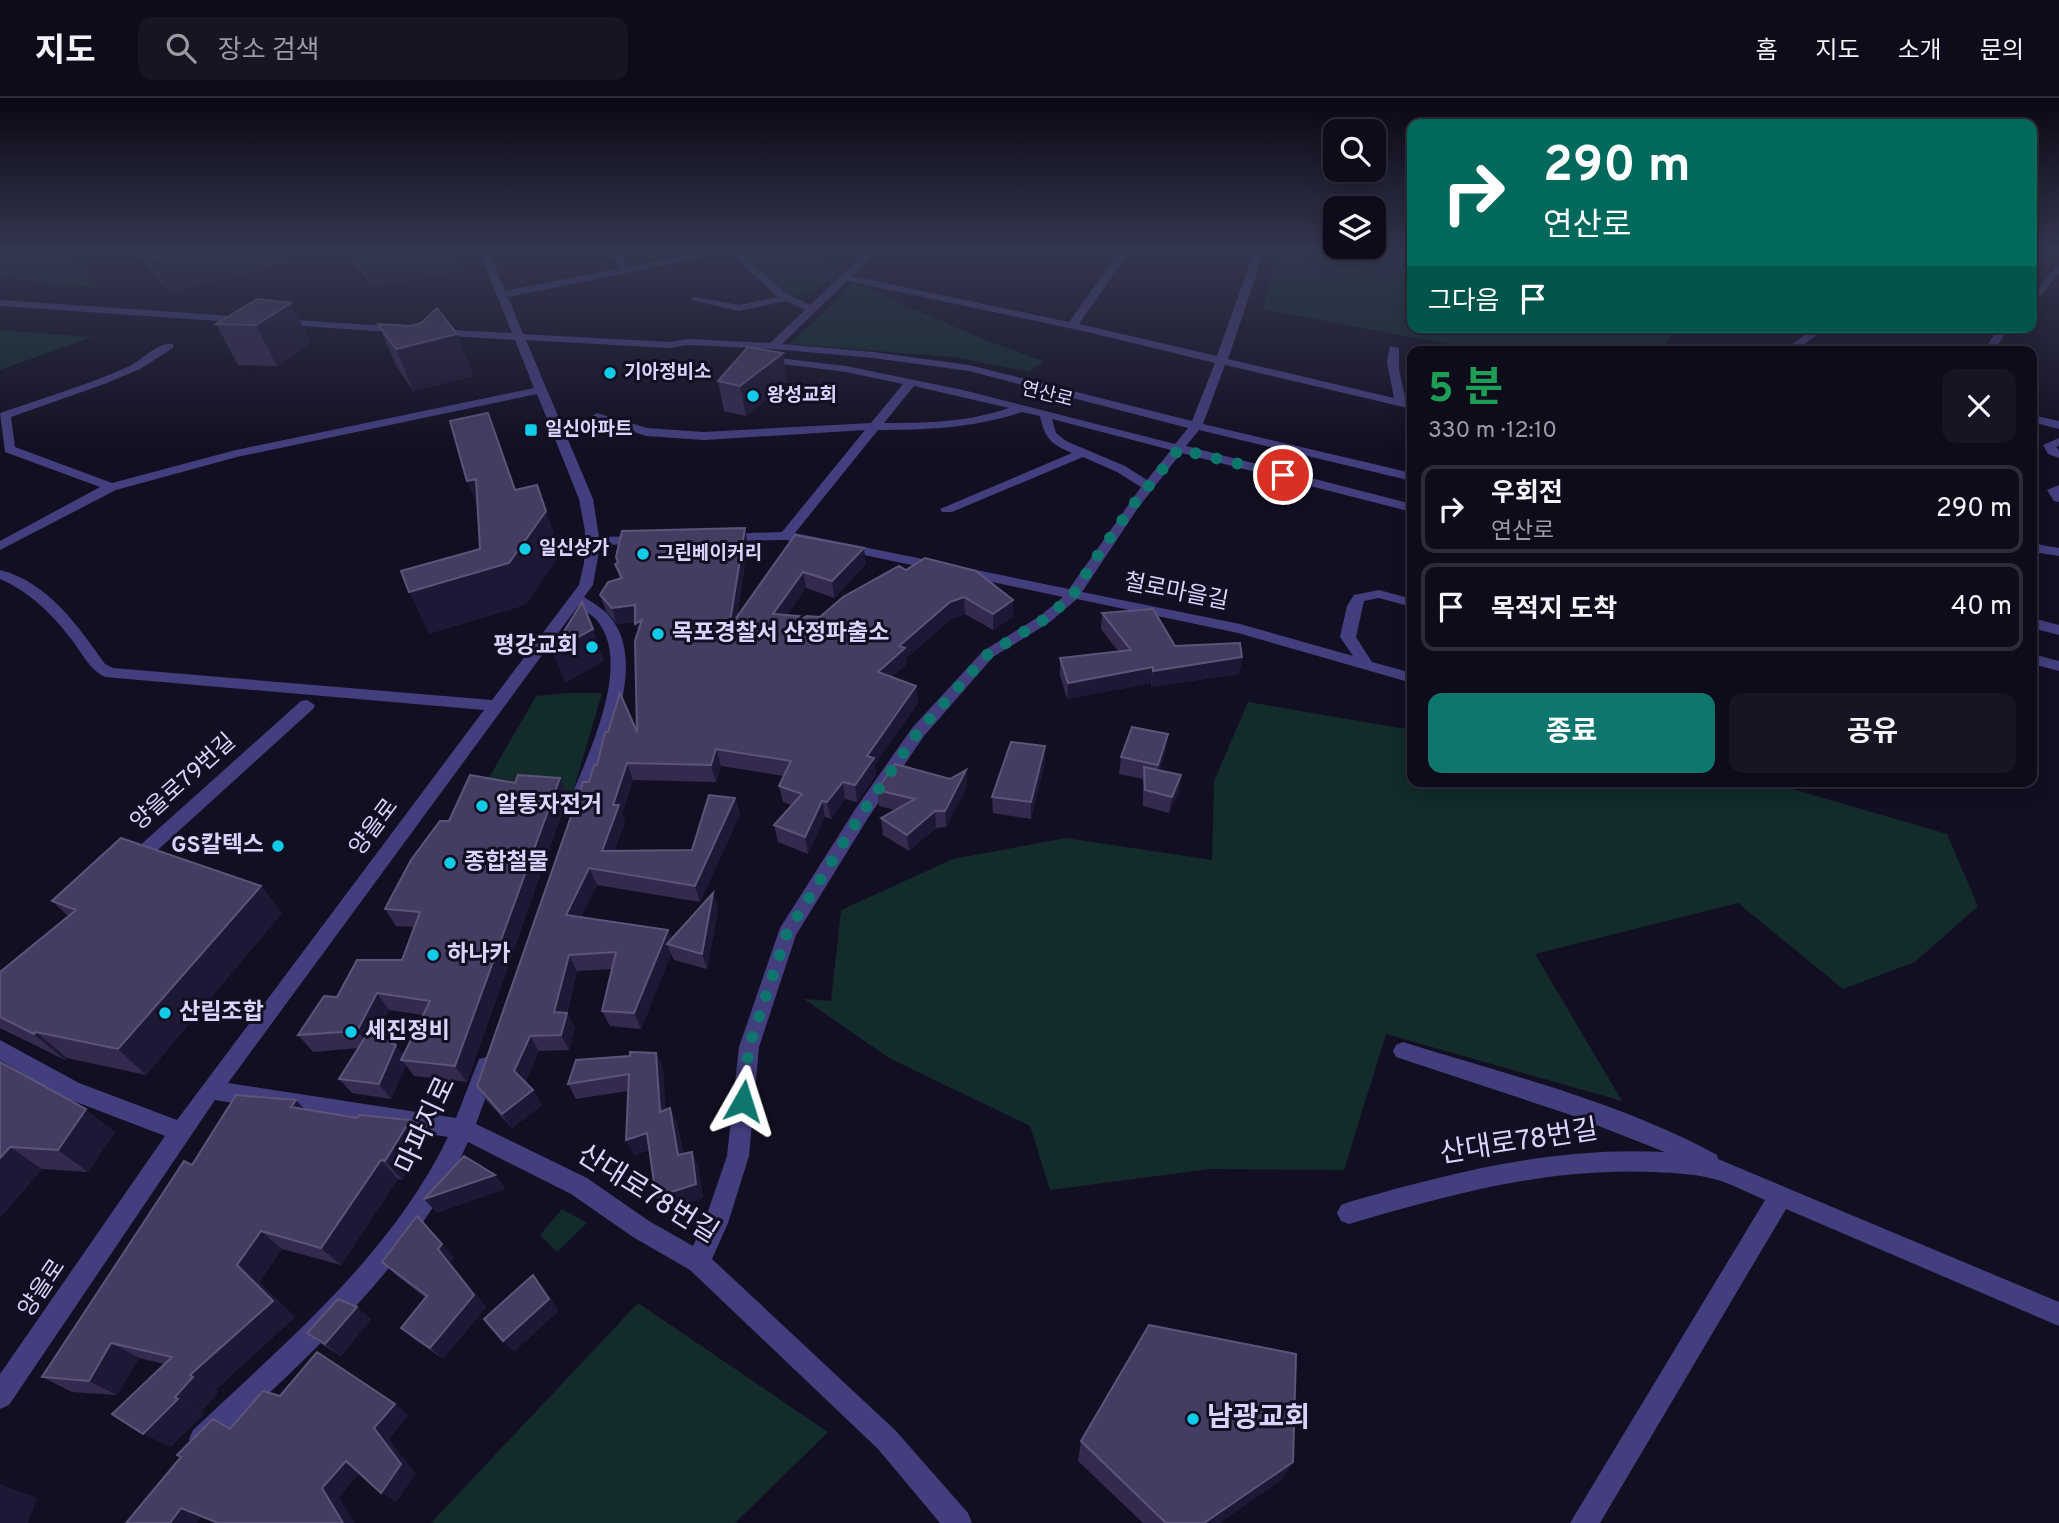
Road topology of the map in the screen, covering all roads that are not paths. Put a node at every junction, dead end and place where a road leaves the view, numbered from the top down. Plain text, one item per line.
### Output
1 (188, 316) edge
2 (509, 316) edge
3 (806, 316) edge
4 (1023, 316) edge
5 (1079, 316) edge
6 (1237, 316) edge
7 (255, 320) edge
8 (269, 321) edge
9 (1072, 326) junction
10 (408, 331) edge
11 (421, 331) edge
12 (1798, 333) edge
13 (1813, 333) edge
14 (519, 338) junction
15 (1800, 342) junction
16 (669, 345) junction
17 (169, 346) dead end
18 (773, 346) junction
19 (1795, 346) edge
20 (1394, 348) dead end
21 (1221, 362) junction
22 (911, 382) junction
23 (540, 390) junction
24 (1406, 405) edge
25 (1021, 408) junction
26 (1045, 414) junction
27 (3, 416) edge
28 (597, 417) dead end
29 (2037, 419) edge
30 (2059, 425) edge
31 (1196, 426) junction
32 (875, 427) junction
33 (2059, 442) edge
34 (1179, 449) junction
35 (1083, 453) junction
36 (2059, 454) edge
37 (1407, 476) edge
38 (1148, 486) junction
39 (111, 487) junction
40 (2059, 489) edge
41 (2059, 498) edge
42 (1407, 507) edge
43 (947, 509) dead end
44 (786, 536) junction
45 (704, 538) edge
46 (662, 540) edge
47 (594, 541) junction
48 (0, 545) edge
49 (2037, 549) edge
50 (2059, 552) edge
51 (0, 573) edge
52 (1073, 595) junction
53 (576, 598) junction
54 (1407, 602) edge
55 (2037, 624) edge
56 (2059, 630) edge
57 (2037, 660) edge
58 (1366, 664) junction
59 (2059, 666) edge
60 (1407, 676) edge
61 (307, 705) dead end
62 (496, 706) junction
63 (570, 822) edge
64 (123, 871) edge
65 (494, 1041) edge
66 (0, 1049) edge
67 (1403, 1051) dead end
68 (210, 1090) junction
69 (464, 1129) junction
70 (181, 1132) junction
71 (1721, 1170) junction
72 (1781, 1196) junction
73 (1349, 1213) dead end
74 (698, 1262) junction
75 (2059, 1314) edge
76 (0, 1396) edge
77 (186, 1453) edge
78 (958, 1523) edge
79 (1584, 1523) edge

1 - 7 street
2 - 14 street, 양을로
3 - 18 street
4 - 9 street
5 - 9 street
6 - 21 street
8 - 10 street
9 - 21 street
11 - 14 street, 연산로
12 - 15 street
13 - 15 street
14 - 16 street, 연산로
14 - 23 street, 양을로
15 - 19 street
16 - 18 street, 연산로
16 - 22 street, 연산로
17 - 27 street
18 - 31 street, 연산로
20 - 24 street
21 - 24 street
21 - 31 street
22 - 25 street, 연산로
22 - 32 street
23 - 39 street
23 - 47 street, 양을로
25 - 26 street, 연산로
25 - 32 street
26 - 34 street, 연산로
26 - 35 street
27 - 39 street
28 - 32 street
29 - 30 street
31 - 34 street
31 - 37 street, 연산로
32 - 44 street
33 - 36 street
34 - 38 street
34 - 42 street, 연산로
35 - 38 street
35 - 43 street
38 - 52 street
39 - 48 street
40 - 41 street
44 - 45 street, 철로마을길
44 - 52 street, 철로마을길
46 - 47 street
47 - 53 street, 양을로
49 - 50 street
51 - 62 street
52 - 58 street, 철로마을길
52 - 74 street
53 - 62 street, 양을로
53 - 63 street
54 - 58 street
55 - 56 street
57 - 59 street
58 - 60 street, 철로마을길
61 - 64 street, 양을로79번길
62 - 68 street, 양을로
65 - 69 street, 마파지로
66 - 70 street
67 - 71 street
68 - 69 street, 산대로78번길
68 - 70 street, 양을로
69 - 74 street, 산대로78번길
69 - 77 street, 마파지로
70 - 76 street, 양을로
71 - 72 street, 산대로78번길
71 - 73 street, 산대로78번길
72 - 75 street, 산대로78번길
72 - 79 street
74 - 78 street, 산대로78번길

